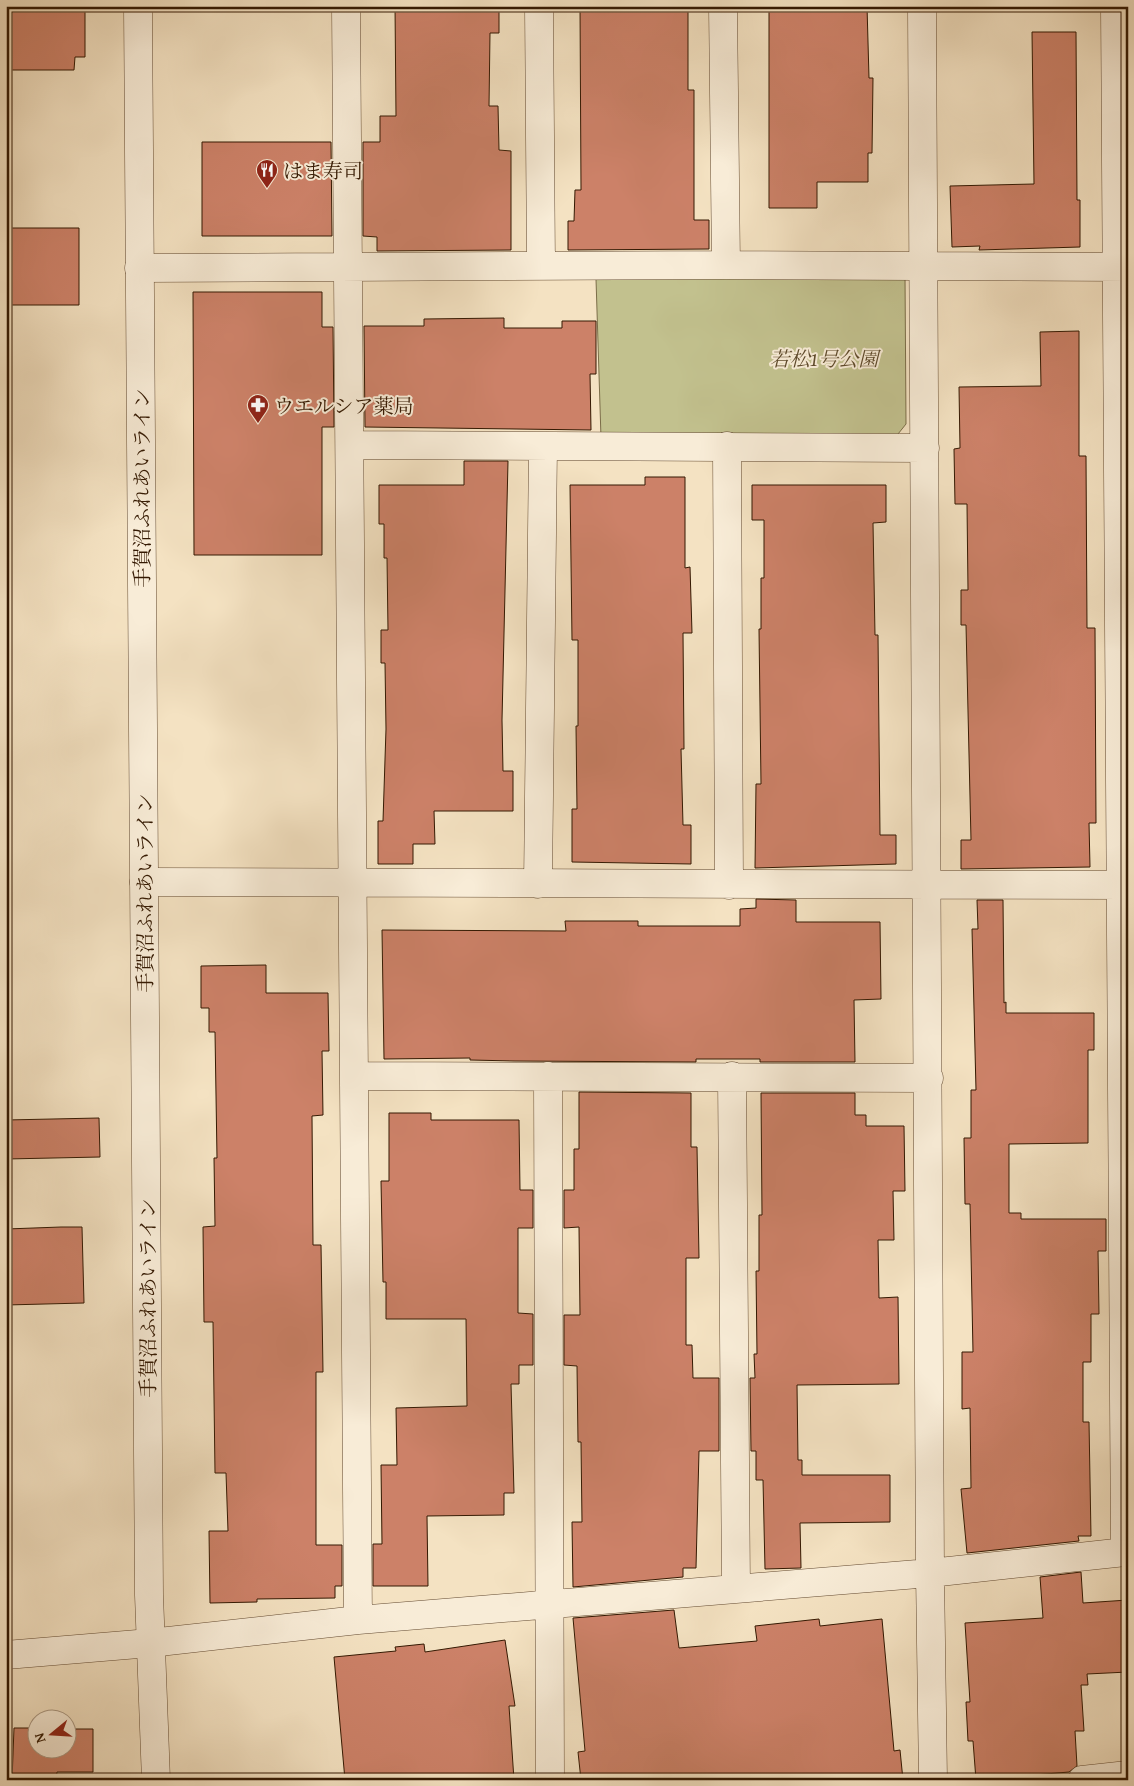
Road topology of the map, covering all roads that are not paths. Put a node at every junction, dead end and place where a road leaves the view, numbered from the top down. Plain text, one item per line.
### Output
1 (138, 6) edge
2 (346, 6) edge
3 (539, 6) edge
4 (724, 6) edge
5 (922, 6) edge
6 (1115, 6) edge
7 (726, 265) junction
8 (349, 266) junction
9 (541, 266) junction
10 (924, 267) junction
11 (1123, 267) edge
12 (139, 268) junction
13 (1123, 439) edge
14 (350, 445) junction
15 (543, 446) junction
16 (727, 446) junction
17 (925, 448) junction
18 (144, 882) junction
19 (353, 884) junction
20 (538, 884) junction
21 (729, 885) junction
22 (1124, 885) edge
23 (927, 886) junction
24 (1125, 1068) edge
25 (355, 1076) junction
26 (548, 1076) junction
27 (732, 1076) junction
28 (929, 1078) junction
29 (1126, 1552) edge
30 (930, 1573) junction
31 (736, 1589) junction
32 (550, 1604) junction
33 (358, 1620) junction
34 (150, 1643) junction
35 (6, 1655) edge
36 (1128, 1775) edge
37 (156, 1780) edge
38 (550, 1780) edge
39 (934, 1780) edge
40 (1082, 1780) edge

1 - 12 street, 手賀沼ふれあいライン
2 - 8 street
3 - 9 street
4 - 7 street
5 - 10 street
6 - 11 street
7 - 9 street
7 - 10 street
8 - 9 street
8 - 12 street
8 - 14 street
10 - 11 street
10 - 17 street
11 - 13 street
12 - 18 street, 手賀沼ふれあいライン
13 - 22 street
14 - 15 street
14 - 19 street
15 - 16 street
15 - 20 street
16 - 17 street
16 - 21 street
17 - 23 street
18 - 19 street
18 - 34 street, 手賀沼ふれあいライン
19 - 20 street
19 - 25 street
20 - 21 street
21 - 23 street
22 - 23 street
22 - 24 street
23 - 28 street
24 - 29 street
25 - 26 street
25 - 33 street
26 - 27 street
26 - 32 street
27 - 28 street
27 - 31 street
28 - 30 street
29 - 30 street
30 - 31 street
30 - 39 street
31 - 32 street
32 - 33 street
32 - 38 street
33 - 34 street
34 - 35 street
34 - 37 street, 手賀沼ふれあいライン
36 - 40 street

